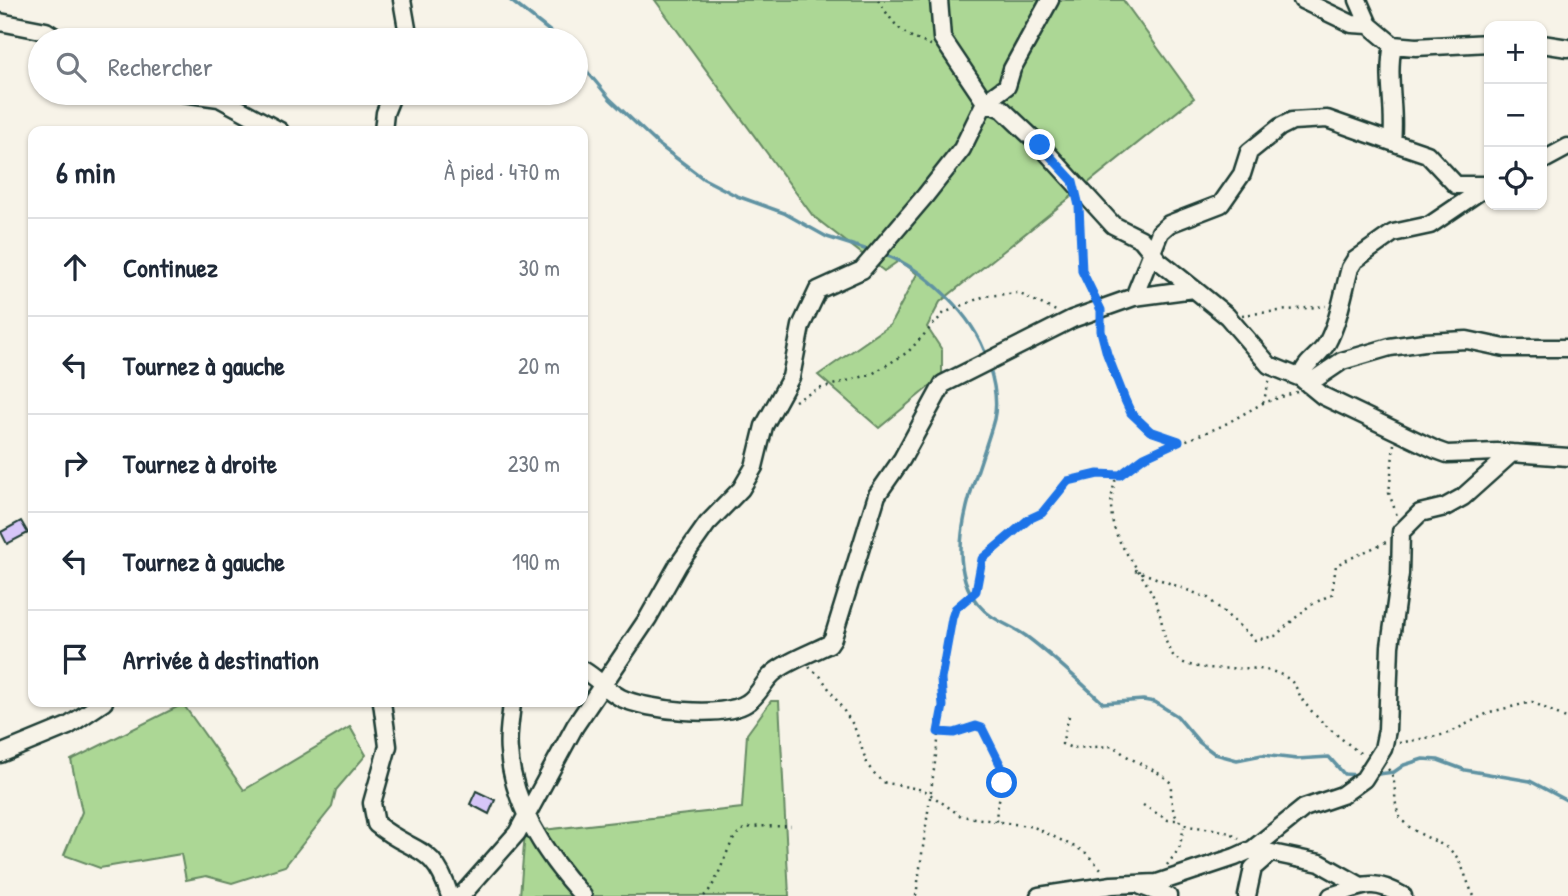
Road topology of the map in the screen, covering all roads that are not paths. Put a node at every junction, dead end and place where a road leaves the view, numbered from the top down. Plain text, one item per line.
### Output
1 (402, 0) edge
2 (939, 0) edge
3 (1050, 0) edge
4 (1302, 0) edge
5 (1358, 0) edge
6 (0, 22) edge
7 (1369, 25) junction
8 (31, 28) edge
9 (407, 28) edge
10 (1484, 43) edge
11 (1393, 45) junction
12 (1547, 45) edge
13 (1568, 48) edge
14 (985, 102) junction
15 (232, 105) edge
16 (388, 105) edge
17 (272, 126) edge
18 (384, 126) edge
19 (1392, 142) junction
20 (1568, 147) edge
21 (1547, 158) edge
22 (1484, 185) edge
23 (1484, 188) edge
24 (1151, 248) junction
25 (1194, 289) junction
26 (1134, 298) junction
27 (1568, 348) edge
28 (1305, 381) junction
29 (1512, 453) junction
30 (1568, 457) edge
31 (588, 673) edge
32 (603, 687) junction
33 (96, 707) edge
34 (383, 707) edge
35 (512, 707) edge
36 (0, 754) edge
37 (527, 814) junction
38 (1261, 851) junction
39 (1139, 885) junction
40 (1359, 885) junction
41 (1113, 890) edge
42 (1069, 894) edge
43 (450, 896) edge
44 (461, 896) edge
45 (583, 896) edge
46 (1039, 896) edge
47 (1168, 896) edge
48 (1247, 896) edge
49 (1331, 896) edge
50 (1402, 896) edge

1 - 9 street
2 - 14 street
3 - 14 street
4 - 7 street
5 - 7 street
6 - 8 street
7 - 11 street
10 - 11 street
11 - 19 street
12 - 13 street
14 - 24 street
14 - 32 street
15 - 17 street
16 - 18 street
19 - 22 street
19 - 24 street
20 - 21 street
23 - 28 street
24 - 25 street
24 - 26 street
25 - 26 street
25 - 28 street
26 - 32 street
27 - 28 street
28 - 29 street
29 - 30 street
29 - 38 street
31 - 32 street
32 - 37 street
33 - 36 street
34 - 43 street
35 - 37 street
37 - 44 street
37 - 45 street
38 - 39 street
38 - 40 street
38 - 48 street
39 - 41 street
39 - 47 street
40 - 49 street
40 - 50 street
41 - 42 street
42 - 46 street

